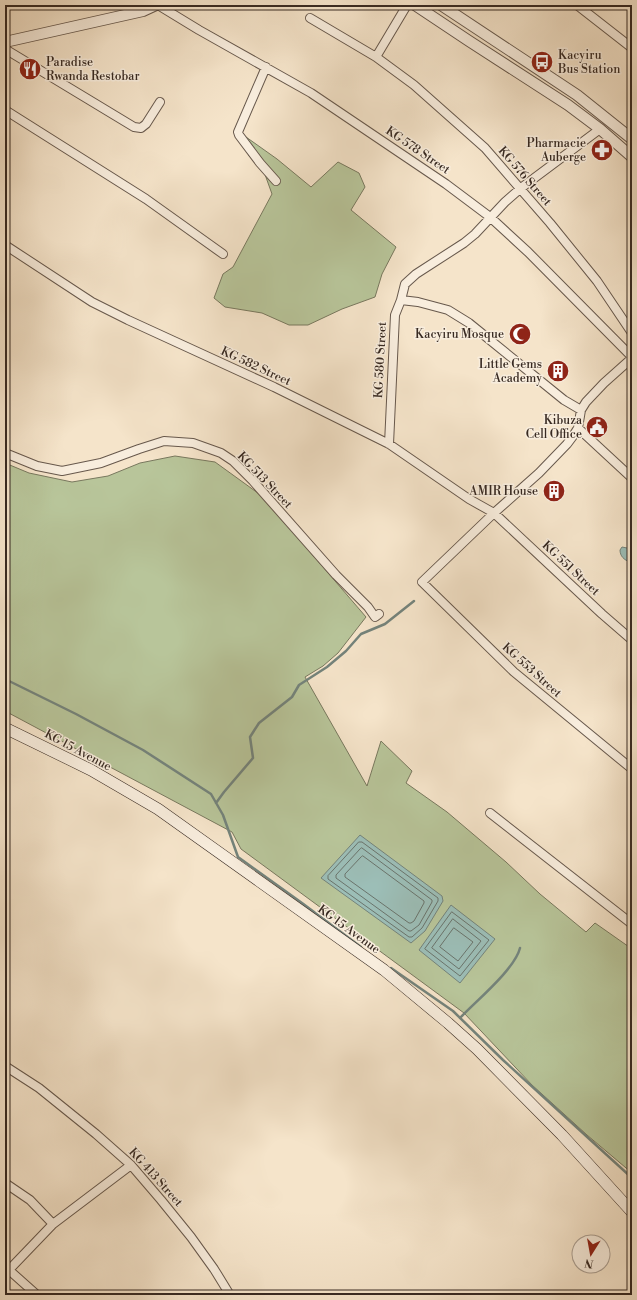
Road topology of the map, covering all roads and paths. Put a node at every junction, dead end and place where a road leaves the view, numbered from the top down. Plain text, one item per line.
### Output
1 (157, 5) edge
2 (407, 5) edge
3 (415, 5) edge
4 (441, 5) edge
5 (577, 5) edge
6 (310, 18) dead end
7 (476, 29) junction
8 (469, 41) junction
9 (5, 42) edge
10 (632, 48) edge
11 (5, 49) edge
12 (376, 57) junction
13 (266, 67) junction
14 (577, 95) junction
15 (160, 102) dead end
16 (568, 105) junction
17 (5, 110) edge
18 (600, 129) junction
19 (632, 139) edge
20 (632, 157) edge
21 (276, 181) dead end
22 (521, 188) junction
23 (490, 217) junction
24 (5, 245) edge
25 (223, 254) dead end
26 (401, 300) junction
27 (632, 333) edge
28 (632, 357) edge
29 (581, 410) junction
30 (578, 428) junction
31 (389, 444) junction
32 (5, 453) edge
33 (632, 478) edge
34 (494, 513) junction
35 (379, 614) dead end
36 (632, 640) edge
37 (5, 728) edge
38 (632, 768) edge
39 (490, 813) dead end
40 (632, 924) edge
41 (5, 1066) edge
42 (132, 1165) junction
43 (5, 1183) edge
44 (632, 1212) edge
45 (53, 1224) junction
46 (7, 1272) edge
47 (37, 1295) edge
48 (230, 1295) edge

1 - 9 street
1 - 13 street, KG 578 Street
2 - 12 street
3 - 8 street
4 - 7 street
5 - 10 street
6 - 12 street, KG 576 Street
7 - 8 street
7 - 14 street
8 - 16 street
11 - 15 street
12 - 22 street, KG 576 Street
13 - 21 street
13 - 23 street, KG 578 Street
14 - 16 street
14 - 19 street
16 - 18 street
17 - 25 street
18 - 20 street
18 - 22 street, KG 580 Street
22 - 23 street, KG 580 Street
22 - 27 street, KG 576 Street
23 - 26 street, KG 580 Street
23 - 28 street, KG 578 Street
24 - 31 street, KG 582 Street
26 - 29 street
26 - 31 street, KG 580 Street
28 - 29 street
29 - 30 street
30 - 33 street
30 - 34 street
31 - 34 street, KG 582 Street
32 - 35 street, KG 513 Street
34 - 36 street, KG 551 Street
34 - 38 street, KG 553 Street
37 - 44 main road, KG 15 Avenue
39 - 40 street
41 - 42 street, KG 413 Street
42 - 45 street
42 - 48 street, KG 413 Street
43 - 45 street
45 - 46 street
46 - 47 street

